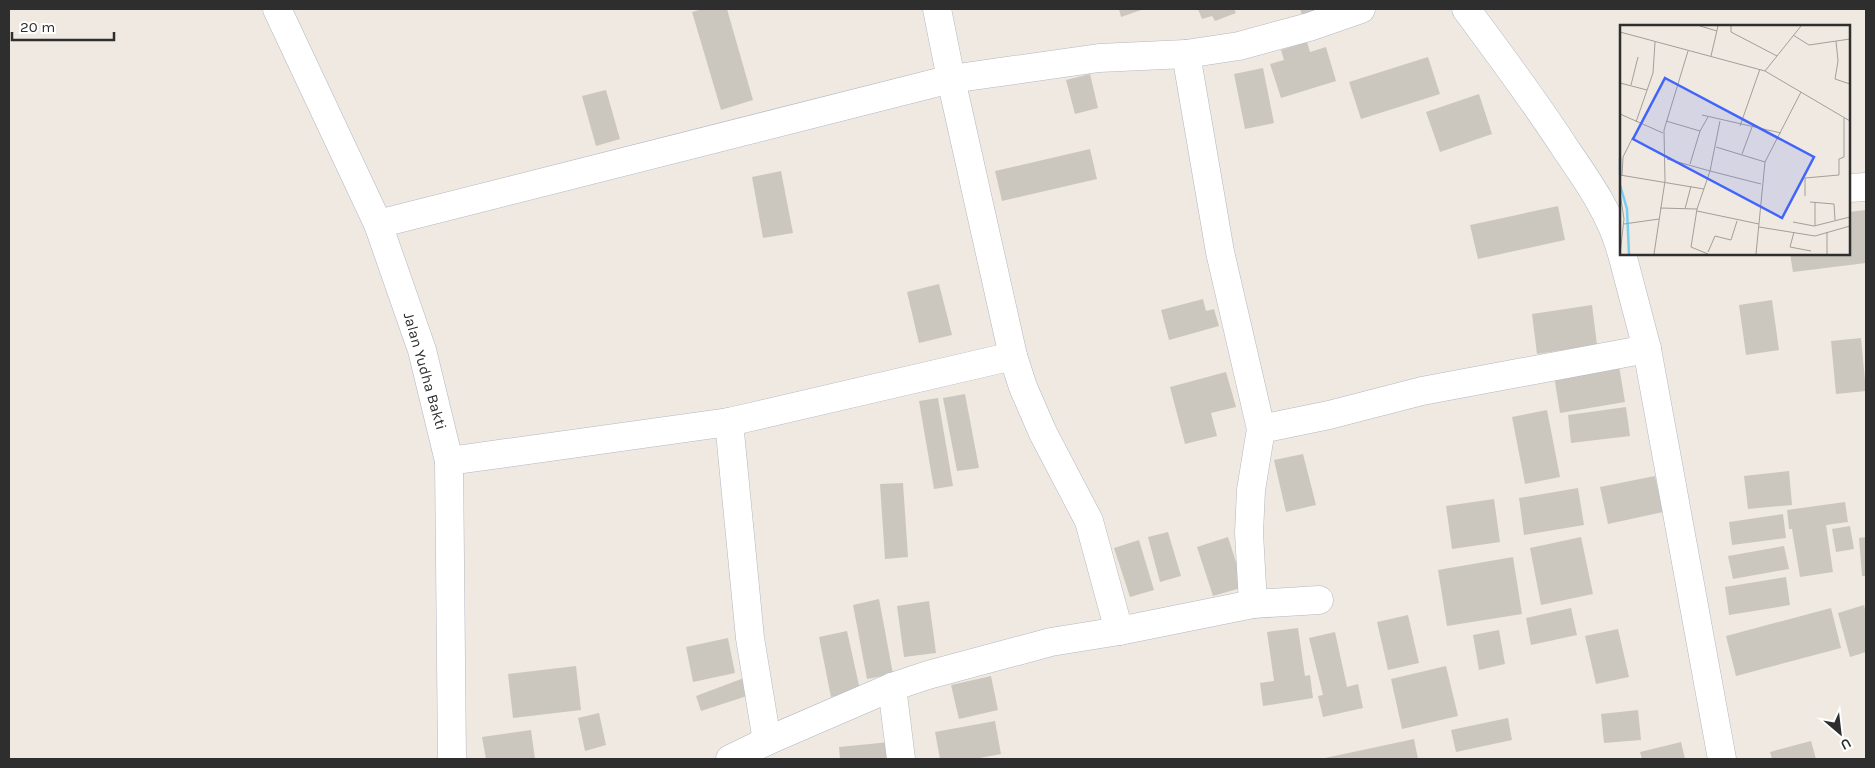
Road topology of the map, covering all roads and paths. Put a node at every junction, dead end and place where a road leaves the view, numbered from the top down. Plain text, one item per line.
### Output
1 (277, 9) edge
2 (937, 9) edge
3 (1361, 9) edge
4 (1466, 9) edge
5 (1186, 54) junction
6 (951, 79) junction
7 (1866, 187) edge
8 (1850, 188) edge
9 (1616, 219) edge
10 (378, 224) junction
11 (1620, 241) edge
12 (1623, 255) edge
13 (1646, 349) junction
14 (1013, 356) junction
15 (729, 422) junction
16 (1261, 429) junction
17 (449, 461) junction
18 (1320, 600) dead end
19 (1253, 604) junction
20 (1119, 631) junction
21 (892, 687) junction
22 (767, 740) junction
23 (452, 759) edge
24 (730, 759) edge
25 (901, 759) edge
26 (1722, 759) edge

1 - 10 street, Jalan Yudha Bakti
2 - 6 street
3 - 5 street
4 - 9 street
5 - 6 street
5 - 16 street
6 - 10 street
6 - 14 street
7 - 8 street
9 - 11 street
10 - 17 street, Jalan Yudha Bakti
12 - 13 street
13 - 16 street
13 - 26 street
14 - 15 street
14 - 20 street
15 - 17 street
15 - 22 street
16 - 19 street
17 - 23 street, Jalan Yudha Bakti
18 - 19 street
19 - 20 street
20 - 21 street
21 - 22 street
21 - 25 street
22 - 24 street

